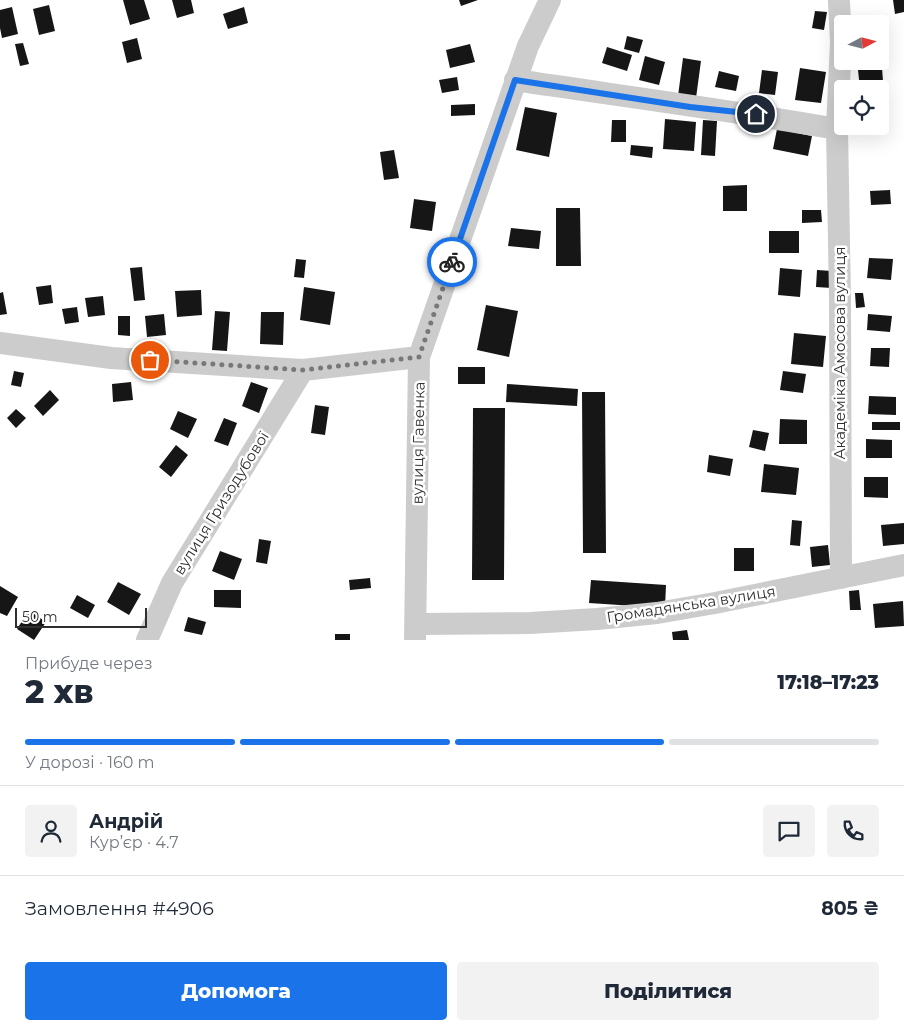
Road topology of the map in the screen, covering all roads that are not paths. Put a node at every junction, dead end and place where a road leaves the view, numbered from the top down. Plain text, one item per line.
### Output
1 (550, 0) edge
2 (839, 2) dead end
3 (515, 80) junction
4 (839, 80) edge
5 (834, 128) edge
6 (837, 135) edge
7 (0, 343) edge
8 (419, 357) junction
9 (303, 370) junction
10 (904, 565) edge
11 (840, 578) junction
12 (416, 632) edge
13 (147, 640) edge

1 - 3 street, вулиця Гавенка
2 - 4 street, Академіка Амосова вулиця
3 - 5 street
3 - 8 street, вулиця Гавенка
6 - 11 street, Академіка Амосова вулиця
7 - 9 street
8 - 9 street
8 - 12 street, вулиця Гавенка
9 - 13 street, вулиця Гризодубової
10 - 11 street, Громадянська вулиця
11 - 12 street, Громадянська вулиця

